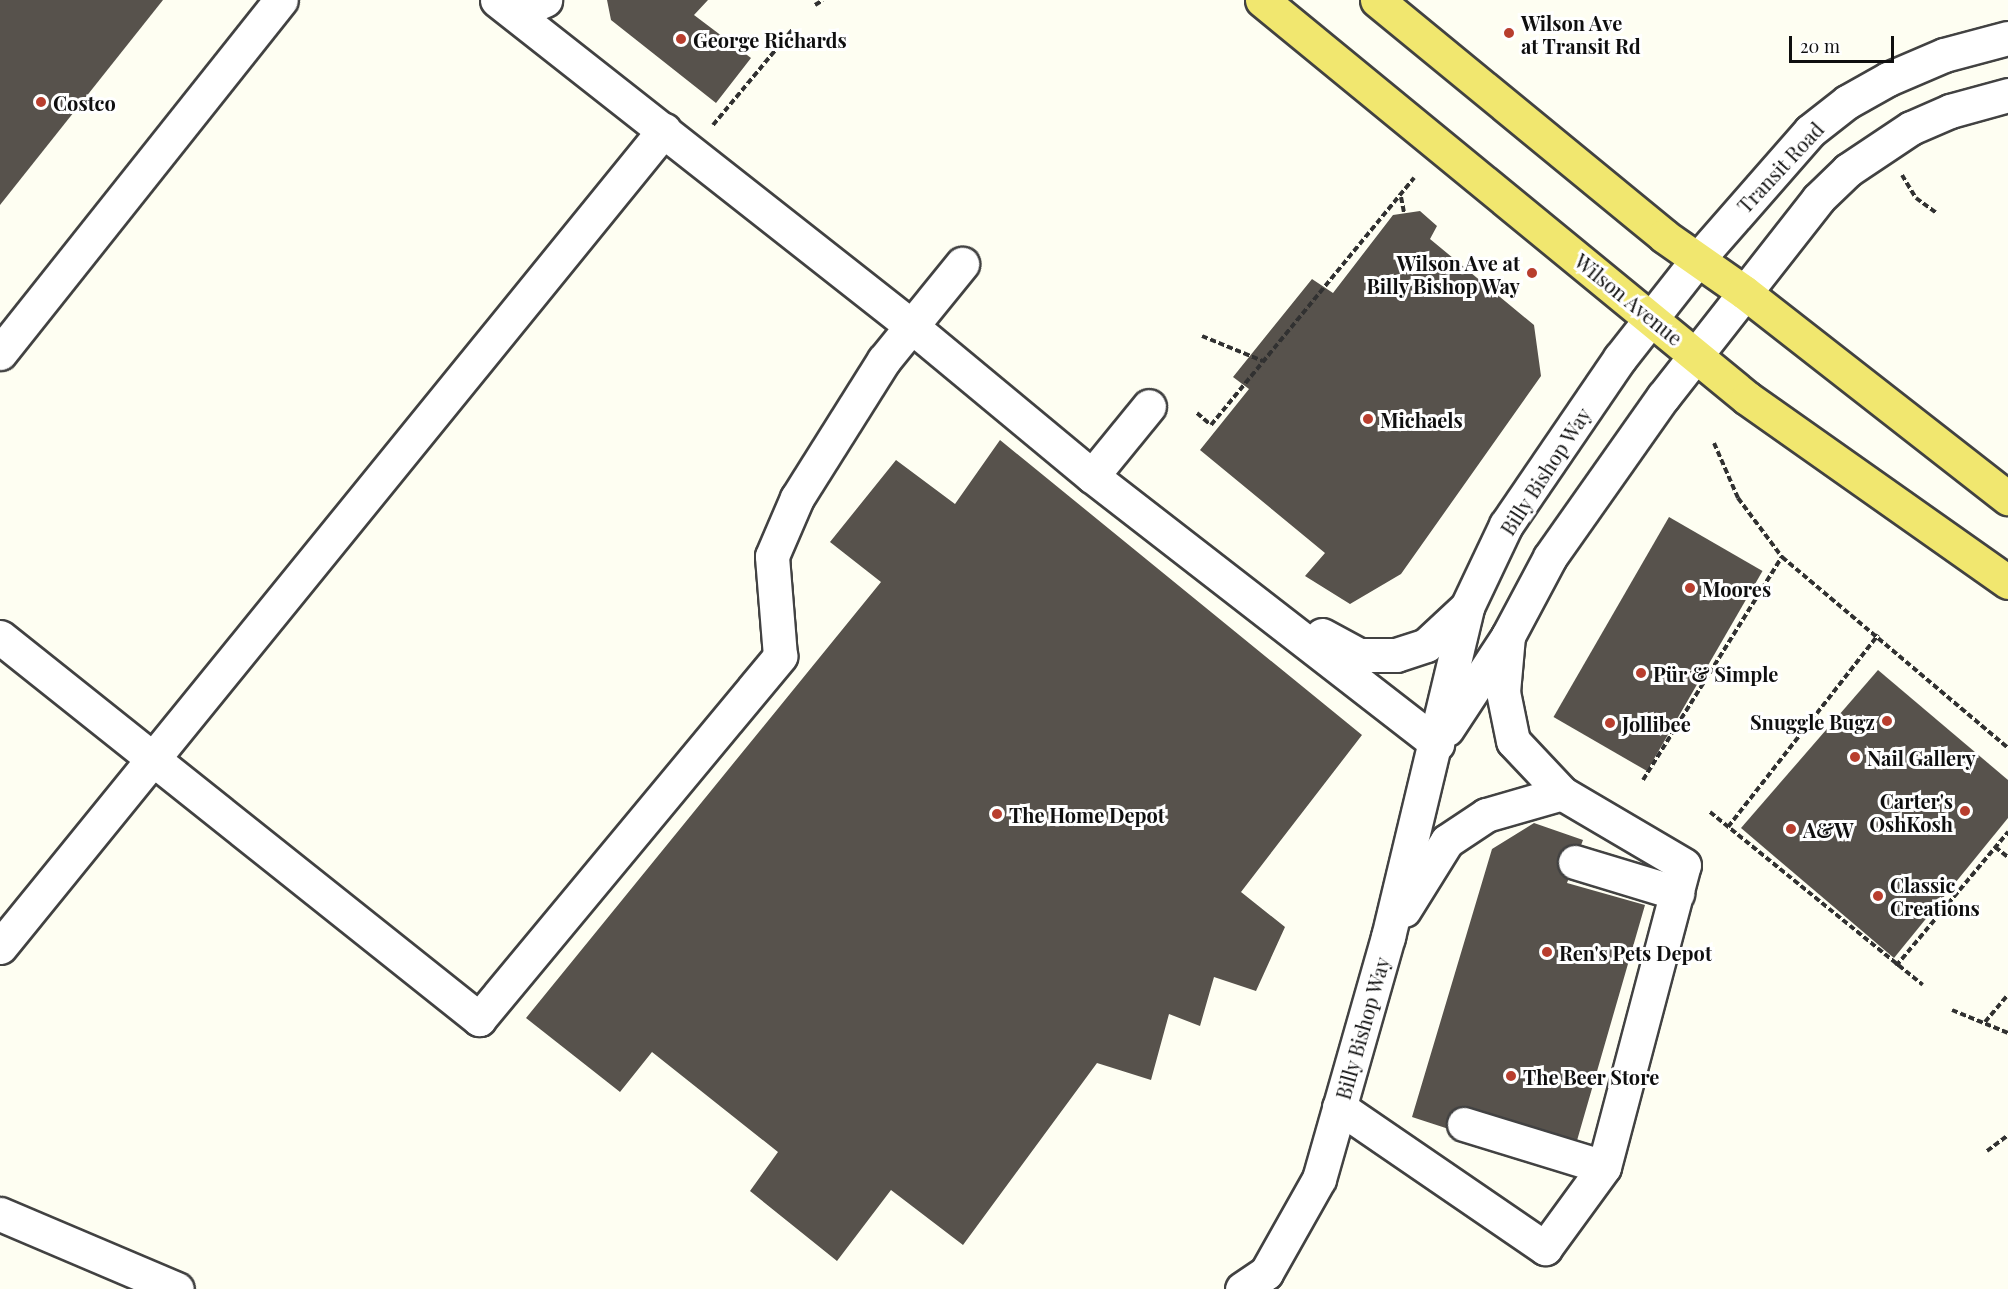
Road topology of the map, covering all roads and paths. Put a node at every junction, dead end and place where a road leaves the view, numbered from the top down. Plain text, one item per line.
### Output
1 (281, 0) edge
2 (545, 0) edge
3 (823, 0) edge
4 (1262, 0) edge
5 (1377, 0) edge
6 (511, 4) edge
7 (815, 5) dead end
8 (793, 29) dead end
9 (2008, 38) edge
10 (2008, 95) edge
11 (664, 130) junction
12 (709, 130) dead end
13 (1900, 172) dead end
14 (1414, 178) dead end
15 (1401, 196) junction
16 (1404, 213) dead end
17 (1937, 213) dead end
18 (1698, 259) junction
19 (962, 264) dead end
20 (1744, 292) junction
21 (1652, 317) junction
22 (910, 325) junction
23 (1202, 336) dead end
24 (0, 353) edge
25 (1696, 353) junction
26 (1263, 361) junction
27 (1149, 406) dead end
28 (1197, 413) dead end
29 (1714, 443) dead end
30 (1092, 476) junction
31 (2008, 498) edge
32 (1782, 557) junction
33 (2008, 582) edge
34 (1259, 602) junction
35 (1467, 607) junction
36 (1878, 634) junction
37 (1508, 636) junction
38 (0, 637) edge
39 (1437, 744) junction
40 (2008, 748) edge
41 (151, 757) junction
42 (1643, 780) dead end
43 (1562, 793) junction
44 (1710, 812) dead end
45 (1728, 827) junction
46 (2008, 832) edge
47 (1995, 848) junction
48 (2008, 857) edge
49 (1575, 861) dead end
50 (1677, 893) junction
51 (1388, 937) junction
52 (0, 947) edge
53 (1896, 966) junction
54 (1923, 986) dead end
55 (2008, 995) edge
56 (1952, 1010) dead end
57 (1985, 1022) junction
58 (2008, 1033) edge
59 (1339, 1107) junction
60 (1464, 1124) dead end
61 (2008, 1134) edge
62 (1987, 1151) dead end
63 (1604, 1167) junction
64 (0, 1214) edge
65 (177, 1289) edge
66 (1242, 1289) edge

1 - 24 street
2 - 6 street
3 - 7 path
4 - 21 main road, Wilson Avenue
5 - 18 main road
6 - 11 street
8 - 12 path
9 - 18 street, Transit Road
10 - 20 street
11 - 22 street
11 - 41 street
13 - 17 path
14 - 15 path
15 - 16 path
15 - 26 path
18 - 20 main road
18 - 21 street, Billy Bishop Way
19 - 22 street
20 - 25 street, Billy Bishop Way
20 - 31 main road
21 - 25 main road, Wilson Avenue
21 - 35 street, Billy Bishop Way
22 - 30 street
22 - 41 street
23 - 26 path
25 - 33 main road, Wilson Avenue
25 - 37 street, Billy Bishop Way
26 - 28 path
27 - 30 street
29 - 32 path
30 - 34 street
32 - 36 path
32 - 42 path
34 - 35 street
34 - 39 street
35 - 39 street, Billy Bishop Way
36 - 40 path
36 - 45 path
37 - 39 street, Billy Bishop Way
37 - 43 street
38 - 41 street
39 - 51 street, Billy Bishop Way
41 - 52 street
43 - 50 street
43 - 51 street
44 - 45 path
45 - 53 path
46 - 47 path
47 - 48 path
47 - 53 path
49 - 50 street
50 - 63 street
51 - 59 street, Billy Bishop Way
53 - 54 path
55 - 57 path
56 - 57 path
57 - 58 path
59 - 63 street
59 - 66 street, Billy Bishop Way
60 - 63 street
61 - 62 path
64 - 65 street

